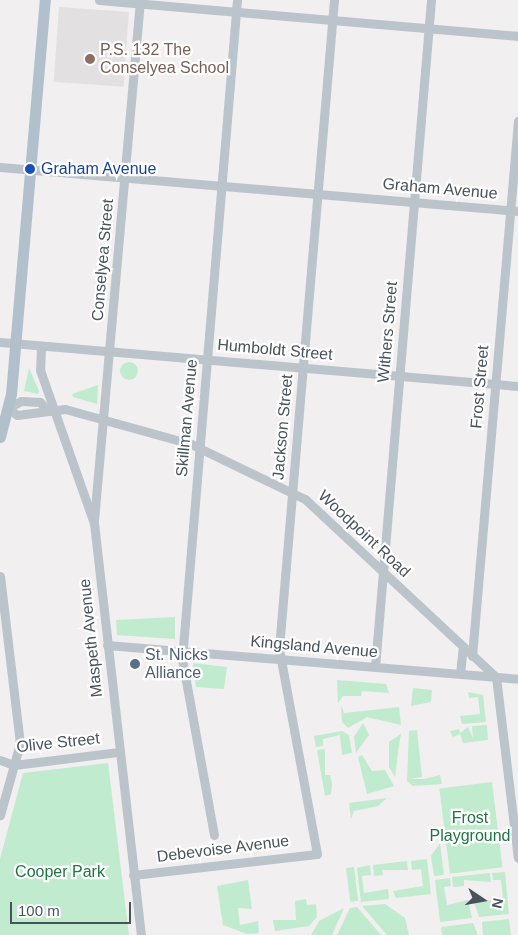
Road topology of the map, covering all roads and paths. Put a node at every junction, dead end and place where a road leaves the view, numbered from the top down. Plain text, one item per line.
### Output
1 (45, 0) edge
2 (99, 0) edge
3 (238, 0) edge
4 (334, 0) edge
5 (431, 0) edge
6 (140, 2) edge
7 (236, 12) junction
8 (333, 20) junction
9 (429, 28) junction
10 (518, 36) edge
11 (518, 121) edge
12 (0, 166) edge
13 (31, 169) junction
14 (125, 178) junction
15 (222, 186) junction
16 (318, 194) junction
17 (414, 202) junction
18 (514, 211) edge
19 (0, 342) edge
20 (16, 343) junction
21 (42, 346) junction
22 (110, 351) junction
23 (206, 359) junction
24 (303, 367) junction
25 (399, 376) junction
26 (496, 384) junction
27 (518, 386) edge
28 (50, 408) junction
29 (4, 409) edge
30 (105, 419) junction
31 (0, 437) edge
32 (199, 448) junction
33 (292, 492) junction
34 (94, 523) junction
35 (382, 572) junction
36 (0, 576) edge
37 (107, 644) junction
38 (463, 647) junction
39 (182, 651) junction
40 (472, 656) junction
41 (281, 659) junction
42 (375, 667) junction
43 (460, 674) junction
44 (496, 677) junction
45 (518, 679) edge
46 (119, 752) junction
47 (0, 760) edge
48 (14, 765) junction
49 (0, 815) edge
50 (516, 829) edge
51 (214, 835) dead end
52 (317, 854) joint
53 (518, 858) edge
54 (134, 875) junction
55 (141, 935) edge

1 - 13 main road
2 - 6 street
3 - 7 street, Skillman Avenue
4 - 8 street, Jackson Street
5 - 9 street, Withers Street
6 - 7 street
6 - 14 street, Conselyea Street
7 - 8 street
7 - 15 street, Skillman Avenue
8 - 9 street
8 - 16 street, Jackson Street
9 - 10 street
9 - 17 street, Withers Street
11 - 18 street, Frost Street
12 - 13 street, Graham Avenue
13 - 14 street, Graham Avenue
13 - 20 main road
14 - 15 street, Graham Avenue
14 - 22 street, Conselyea Street
15 - 16 street, Graham Avenue
15 - 23 street, Skillman Avenue
16 - 17 street, Graham Avenue
16 - 24 street, Jackson Street
17 - 18 street, Graham Avenue
17 - 25 street, Withers Street
18 - 26 street, Frost Street
19 - 20 street, Humboldt Street
20 - 21 street, Humboldt Street
20 - 29 main road
21 - 22 street, Humboldt Street
21 - 28 street, Maspeth Avenue
22 - 23 street, Humboldt Street
22 - 30 street, Conselyea Street
23 - 24 street, Humboldt Street
23 - 32 street, Skillman Avenue
24 - 25 street, Humboldt Street
24 - 33 street, Jackson Street
25 - 26 street, Humboldt Street
25 - 35 street, Withers Street
26 - 27 street, Humboldt Street
26 - 40 street, Frost Street
28 - 29 street, Woodpoint Road
28 - 29 street, Woodpoint Road
28 - 30 street, Woodpoint Road
28 - 34 street, Maspeth Avenue
29 - 31 main road
30 - 32 street, Woodpoint Road
30 - 34 street, Conselyea Street
32 - 33 street, Woodpoint Road
32 - 39 street, Skillman Avenue
33 - 35 street, Woodpoint Road
33 - 41 street, Jackson Street
34 - 37 street, Maspeth Avenue
35 - 38 street, Woodpoint Road
35 - 42 street, Withers Street
36 - 48 street
37 - 39 street, Kingsland Avenue
37 - 46 street, Maspeth Avenue
38 - 40 street, Woodpoint Road
38 - 43 street
39 - 41 street, Kingsland Avenue
39 - 51 street, Skillman Avenue
40 - 44 street, Woodpoint Road
41 - 42 street, Kingsland Avenue
41 - 52 street, Jackson Street
42 - 43 street, Kingsland Avenue
43 - 44 street, Kingsland Avenue
44 - 45 street, Kingsland Avenue
44 - 50 street
46 - 48 street, Olive Street
46 - 54 street, Maspeth Avenue
47 - 48 street, Olive Street
48 - 49 street
50 - 53 street
52 - 54 street, Debevoise Avenue
54 - 55 street, Maspeth Avenue

